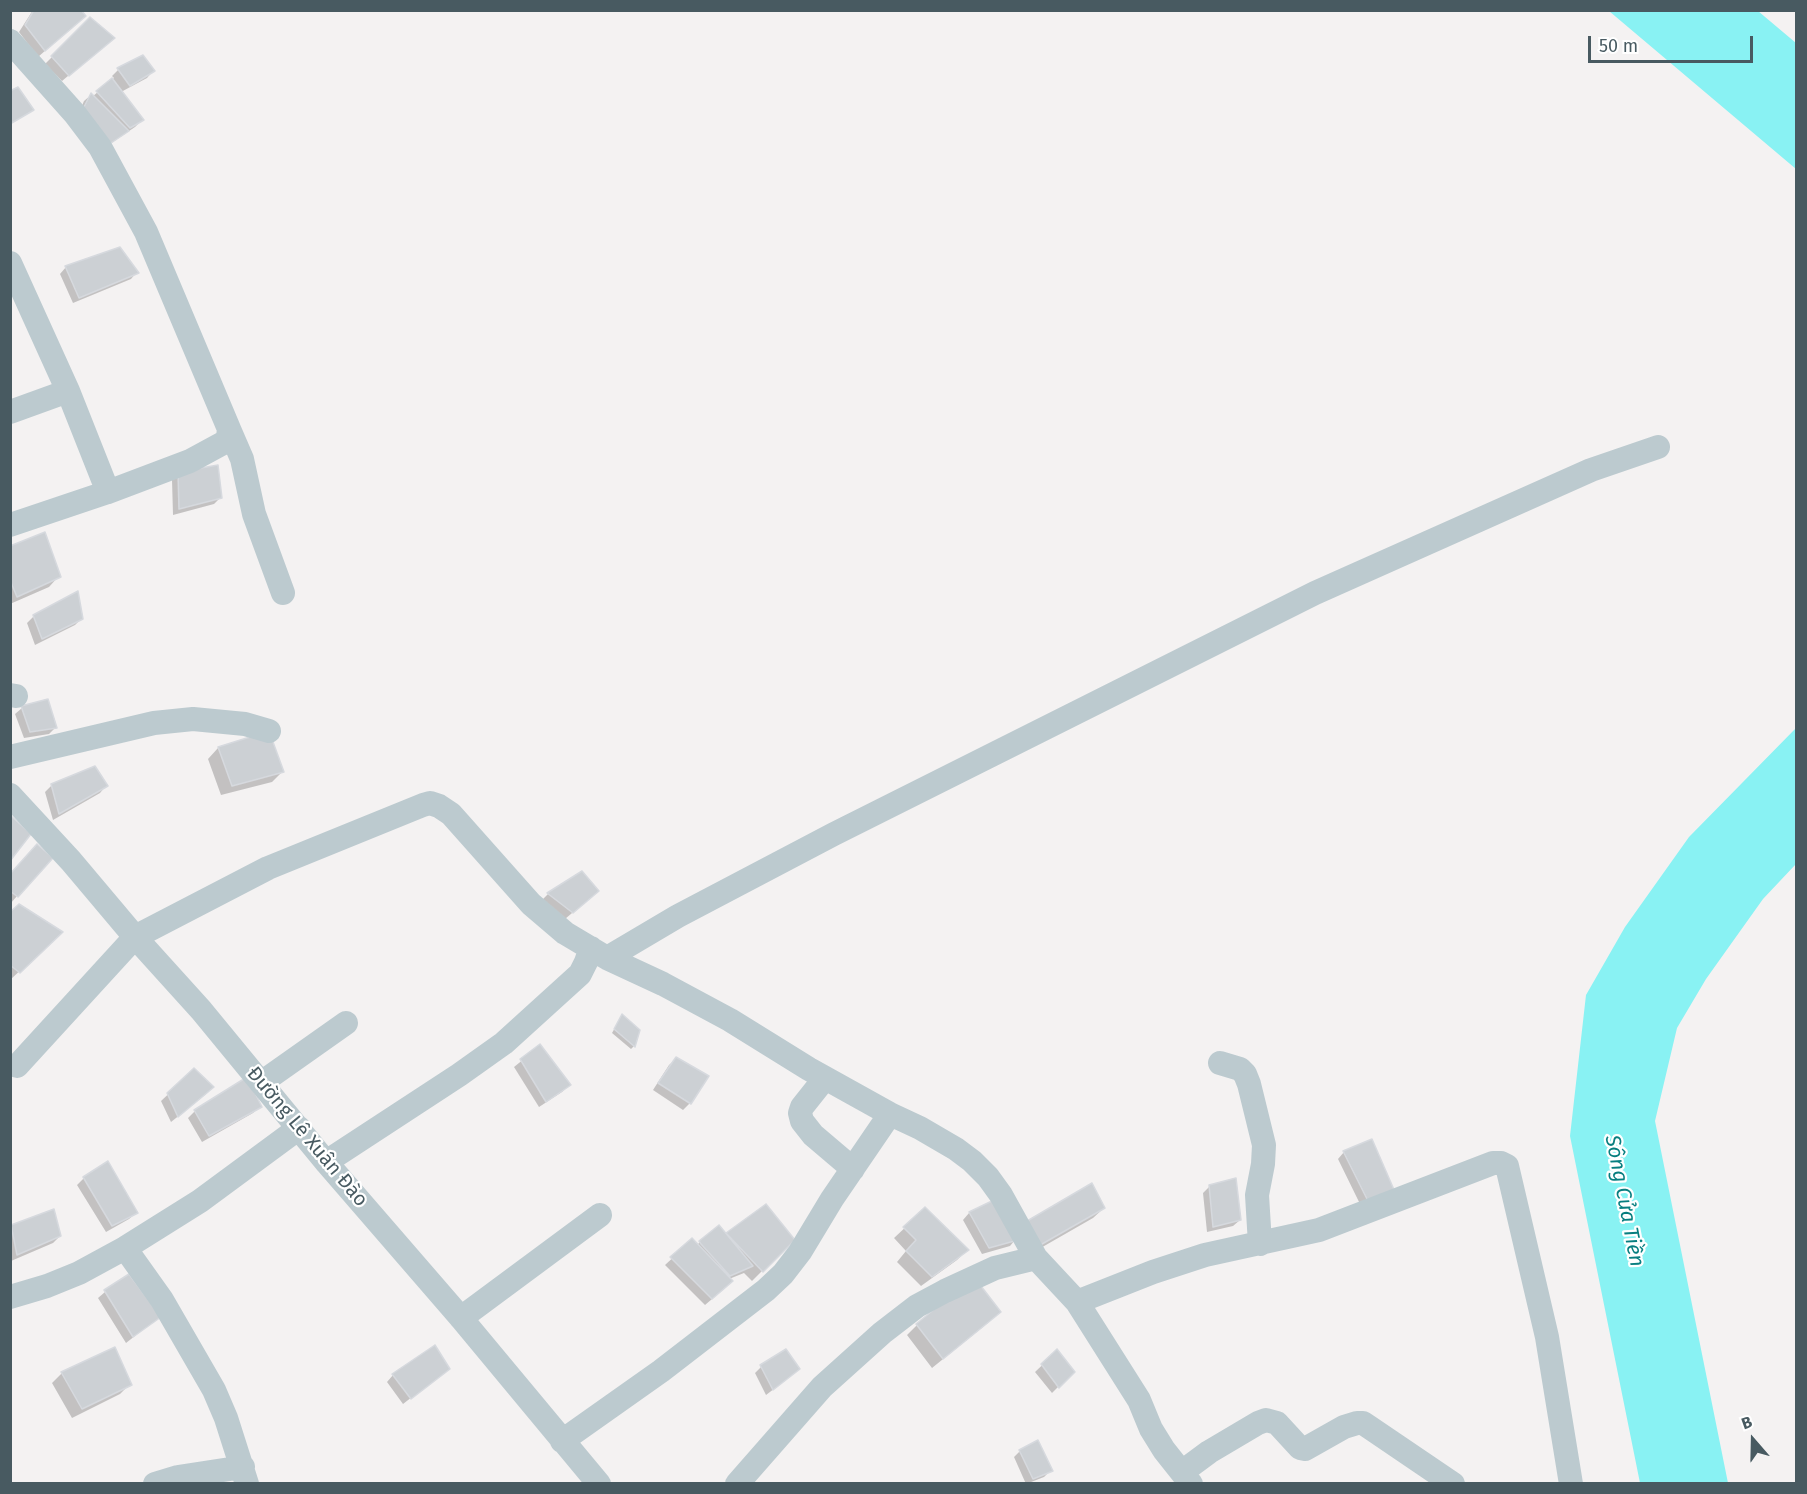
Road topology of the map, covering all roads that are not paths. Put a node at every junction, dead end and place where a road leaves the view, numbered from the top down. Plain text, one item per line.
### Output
1 (10, 41) edge
2 (10, 263) edge
3 (68, 391) junction
4 (10, 412) edge
5 (229, 429) junction
6 (1658, 447) dead end
7 (108, 492) junction
8 (10, 525) edge
9 (283, 593) dead end
10 (269, 731) dead end
11 (10, 757) edge
12 (10, 795) edge
13 (135, 937) junction
14 (599, 953) junction
15 (346, 1023) dead end
16 (1220, 1063) dead end
17 (17, 1066) dead end
18 (825, 1078) junction
19 (261, 1083) junction
20 (890, 1114) junction
21 (299, 1128) junction
22 (326, 1162) junction
23 (853, 1170) junction
24 (600, 1215) dead end
25 (1260, 1244) junction
26 (125, 1248) junction
27 (1036, 1258) junction
28 (10, 1298) edge
29 (1077, 1302) junction
30 (461, 1318) junction
31 (562, 1441) junction
32 (245, 1475) edge
33 (1186, 1478) edge
34 (155, 1484) edge
35 (599, 1484) edge
36 (736, 1484) edge
37 (1453, 1484) edge
38 (1571, 1484) edge

1 - 5 street
2 - 3 street
3 - 4 street
3 - 7 street
5 - 7 street
5 - 9 street
6 - 14 street
7 - 8 street
10 - 11 street
12 - 13 street, Đường Lê Xuân Đào
13 - 14 street
13 - 17 street
13 - 19 street, Đường Lê Xuân Đào
14 - 18 street
14 - 22 street
15 - 19 street
16 - 25 street
18 - 20 street
18 - 23 street
19 - 21 street, Đường Lê Xuân Đào
20 - 23 street
20 - 27 street
21 - 22 street, Đường Lê Xuân Đào
21 - 26 street
22 - 30 street, Đường Lê Xuân Đào
23 - 31 street
24 - 30 street
25 - 29 street
25 - 38 street
26 - 28 street
26 - 32 street
27 - 29 street
27 - 36 street
29 - 33 street
30 - 31 street, Đường Lê Xuân Đào
31 - 35 street, Đường Lê Xuân Đào
32 - 34 street
33 - 37 street

